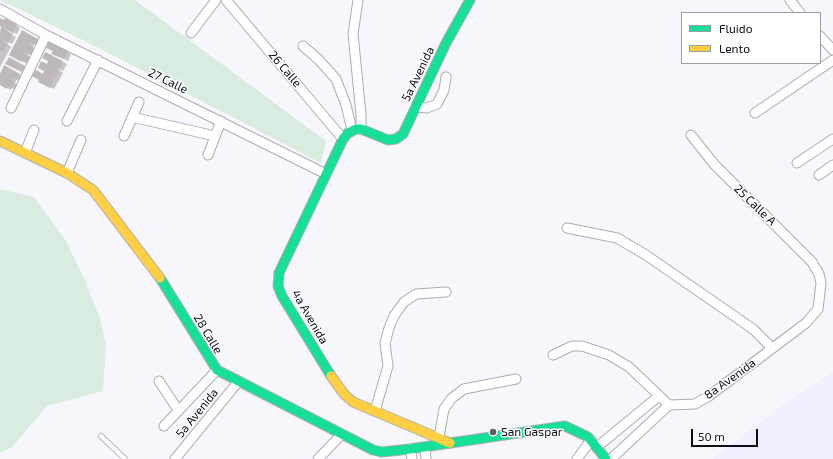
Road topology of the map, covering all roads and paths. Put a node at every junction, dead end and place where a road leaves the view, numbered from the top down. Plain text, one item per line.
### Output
1 (216, 0) edge
2 (226, 0) edge
3 (358, 0) edge
4 (470, 0) edge
5 (794, 2) edge
6 (0, 9) edge
7 (799, 12) edge
8 (191, 33) dead end
9 (46, 35) junction
10 (821, 37) edge
11 (304, 46) dead end
12 (833, 50) edge
13 (98, 60) junction
14 (833, 60) edge
15 (446, 78) dead end
16 (139, 102) dead end
17 (416, 107) junction
18 (11, 108) dead end
19 (754, 113) dead end
20 (132, 117) junction
21 (67, 121) dead end
22 (221, 122) junction
23 (356, 129) junction
24 (34, 130) dead end
25 (691, 134) dead end
26 (124, 136) dead end
27 (215, 136) junction
28 (344, 139) junction
29 (833, 139) edge
30 (81, 140) dead end
31 (0, 141) edge
32 (25, 153) junction
33 (208, 155) dead end
34 (797, 163) dead end
35 (833, 165) edge
36 (67, 173) junction
37 (326, 174) junction
38 (819, 175) dead end
39 (566, 228) dead end
40 (819, 274) joint
41 (446, 292) dead end
42 (772, 348) junction
43 (553, 355) dead end
44 (217, 370) junction
45 (516, 379) dead end
46 (159, 381) dead end
47 (238, 382) junction
48 (659, 396) junction
49 (669, 405) junction
50 (178, 410) junction
51 (375, 411) junction
52 (164, 426) dead end
53 (341, 435) junction
54 (101, 436) dead end
55 (439, 438) junction
56 (450, 443) junction
57 (594, 443) junction
58 (425, 447) junction
59 (410, 449) junction
60 (125, 459) edge
61 (175, 459) edge
62 (318, 459) edge
63 (412, 459) edge
64 (426, 459) edge
65 (577, 459) edge
66 (606, 459) edge
67 (611, 459) edge

1 - 8 street
2 - 28 street, 26 Calle
3 - 23 street
4 - 17 street, 5a Avenida
5 - 7 street
6 - 9 street, 27 Calle
9 - 13 street, 27 Calle
9 - 18 street
10 - 12 street
11 - 23 street
13 - 21 street
13 - 22 street, 27 Calle
14 - 19 street
15 - 17 street
16 - 20 street
17 - 23 street, 5a Avenida
20 - 26 street
20 - 27 street
22 - 27 street
22 - 37 street, 27 Calle
23 - 28 street, 4a Avenida
24 - 32 street
25 - 40 street, 25 Calle A
27 - 33 street
28 - 37 street, 4a Avenida
29 - 34 street
30 - 36 street
31 - 32 street, 28 Calle
32 - 36 street, 28 Calle
35 - 38 street
36 - 44 street, 28 Calle
37 - 51 street, 4a Avenida
39 - 42 street
40 - 42 street, 8a Avenida
41 - 51 street
42 - 49 street, 8a Avenida
43 - 48 street
44 - 47 street, 28 Calle
44 - 50 street
45 - 55 street
46 - 50 street
47 - 53 street, 28 Calle
47 - 61 street, 5a Avenida
48 - 49 street
48 - 57 street
49 - 67 street
50 - 52 street
51 - 55 street, 4a Avenida
53 - 59 street, 28 Calle
53 - 62 street
54 - 60 lane
55 - 56 street, 4a Avenida
56 - 57 street
56 - 58 street, 28 Calle
57 - 65 street
57 - 66 street
58 - 59 street, 28 Calle
58 - 64 street
59 - 63 street

